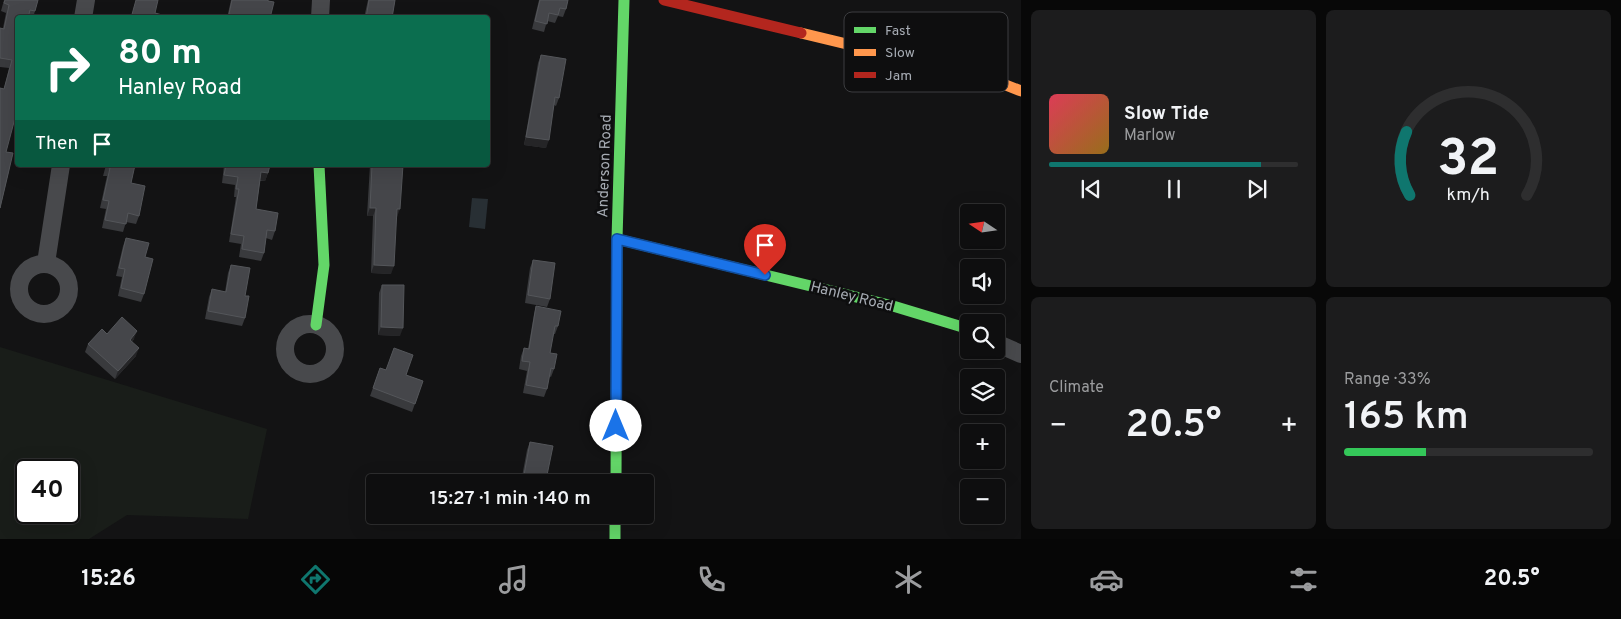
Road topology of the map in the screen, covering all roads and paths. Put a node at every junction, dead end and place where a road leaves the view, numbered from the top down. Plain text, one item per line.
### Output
1 (86, 0) edge
2 (322, 0) edge
3 (624, 0) edge
4 (664, 0) edge
5 (84, 15) edge
6 (320, 15) edge
7 (844, 43) edge
8 (1008, 86) edge
9 (1021, 91) edge
10 (61, 167) edge
11 (319, 167) edge
12 (617, 239) junction
13 (46, 263) dead end
14 (316, 324) dead end
15 (960, 326) edge
16 (1005, 346) edge
17 (1021, 354) edge
18 (616, 474) edge
19 (616, 524) edge
20 (615, 539) edge

1 - 5 street
2 - 6 street
3 - 12 street, Anderson Road
4 - 7 street
8 - 9 street
10 - 13 street
11 - 14 street
12 - 15 street, Hanley Road
12 - 18 street, Anderson Road
16 - 17 street
19 - 20 street

